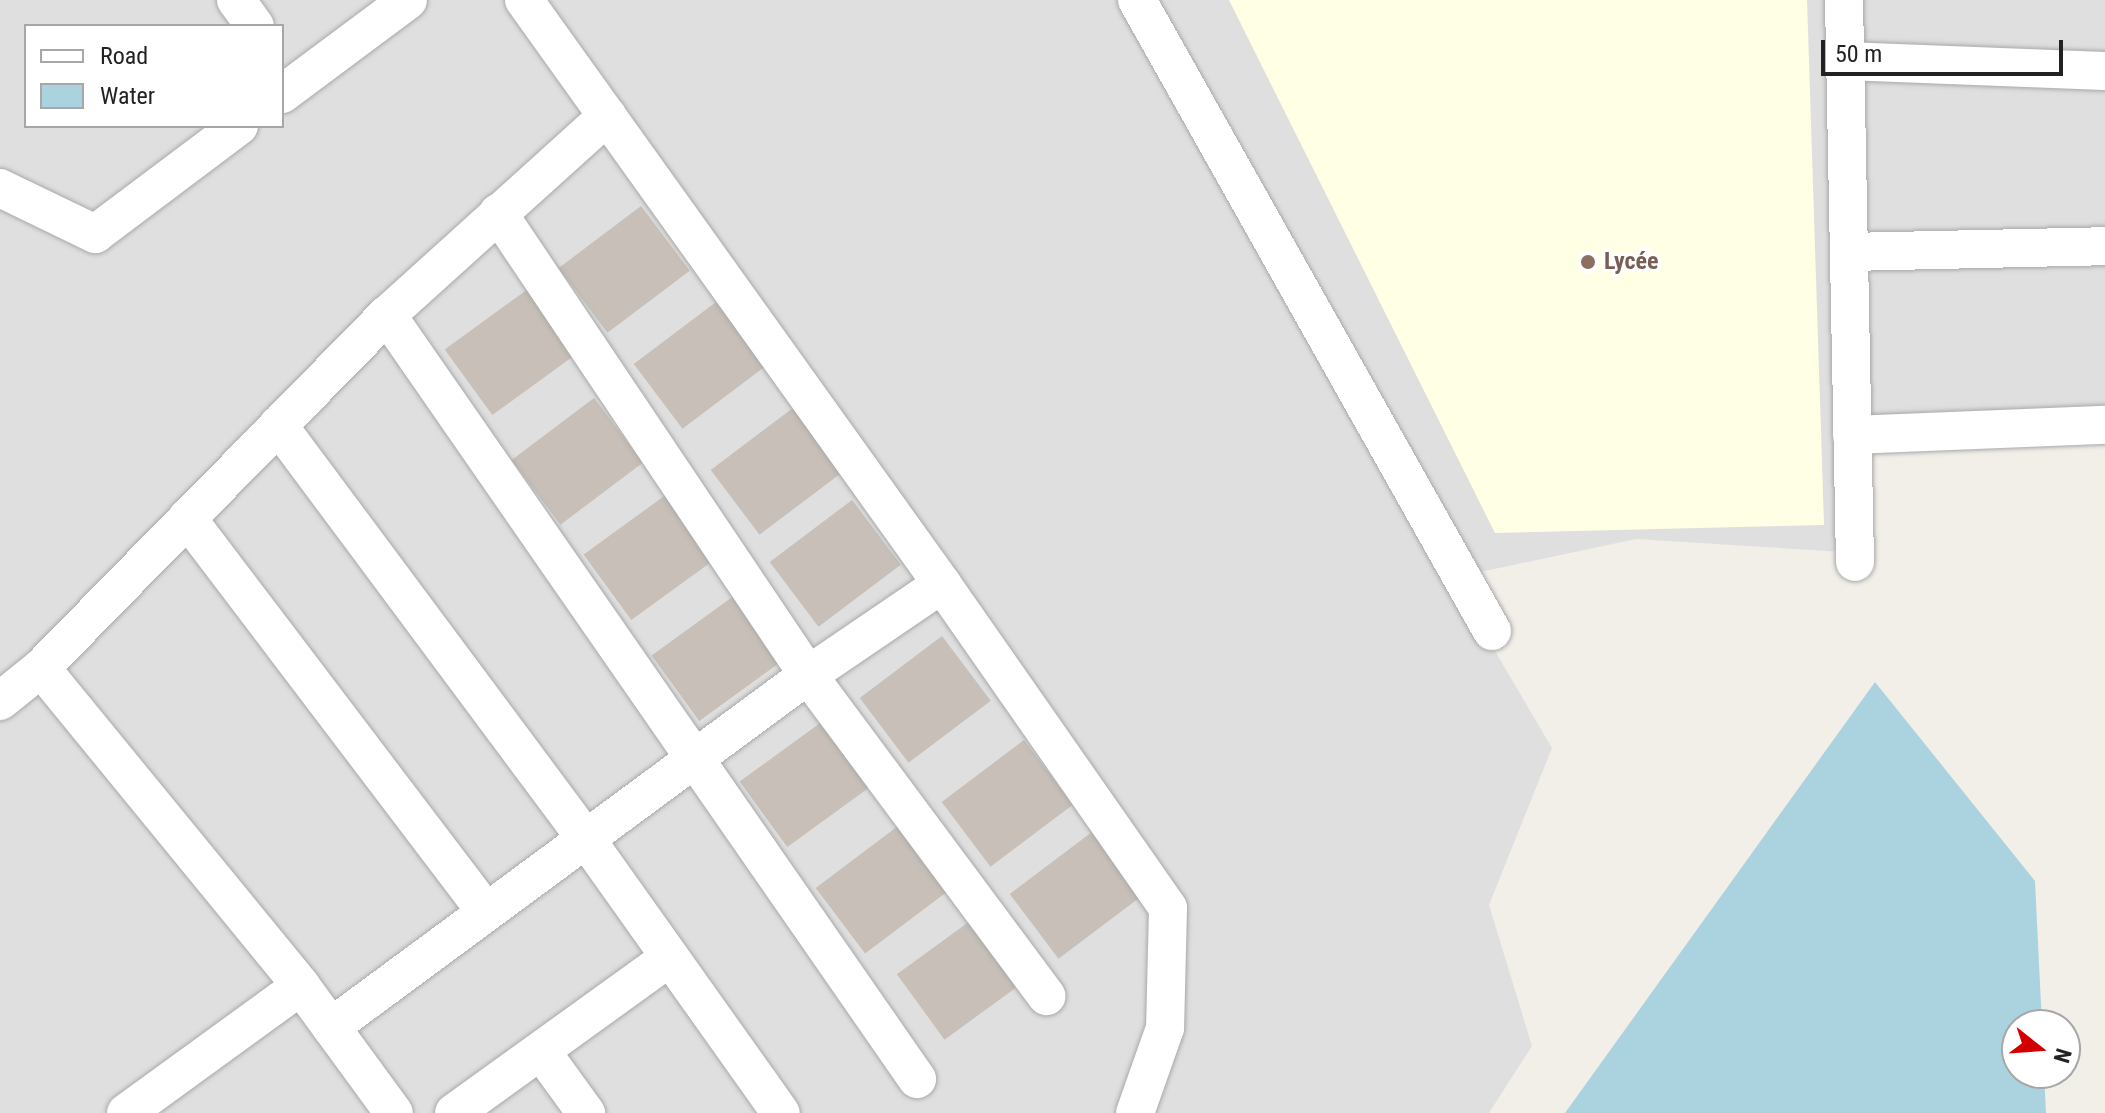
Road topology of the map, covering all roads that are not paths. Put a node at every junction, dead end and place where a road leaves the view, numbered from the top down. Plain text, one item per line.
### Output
1 (236, 0) edge
2 (408, 0) edge
3 (524, 0) edge
4 (1137, 0) edge
5 (1844, 0) edge
6 (254, 24) edge
7 (1845, 61) junction
8 (2105, 71) edge
9 (287, 80) edge
10 (607, 116) junction
11 (236, 128) edge
12 (0, 188) edge
13 (498, 213) junction
14 (2105, 246) edge
15 (1849, 252) junction
16 (387, 315) junction
17 (278, 425) junction
18 (2105, 425) edge
19 (1852, 435) junction
20 (187, 518) junction
21 (1855, 562) dead end
22 (942, 584) junction
23 (1492, 631) dead end
24 (41, 668) junction
25 (808, 675) junction
26 (0, 701) edge
27 (694, 760) junction
28 (586, 839) junction
29 (486, 912) junction
30 (670, 957) junction
31 (301, 986) junction
32 (1046, 996) dead end
33 (331, 1027) junction
34 (541, 1051) junction
35 (917, 1079) dead end
36 (129, 1112) edge
37 (394, 1113) edge
38 (454, 1113) edge
39 (586, 1113) edge
40 (781, 1113) edge
41 (1135, 1113) edge

1 - 6 street
2 - 9 street
3 - 10 street
4 - 23 street
5 - 7 street
7 - 8 street
7 - 15 street
10 - 13 street
10 - 22 street
11 - 12 street
13 - 16 street
13 - 25 street
14 - 15 street
15 - 19 street
16 - 17 street
16 - 27 street
17 - 20 street
17 - 28 street
18 - 19 street
19 - 21 street
20 - 24 street
20 - 29 street
22 - 25 street
22 - 41 street
24 - 26 street
24 - 31 street
25 - 27 street
25 - 32 street
27 - 28 street
27 - 35 street
28 - 29 street
28 - 30 street
29 - 33 street
30 - 34 street
30 - 40 street
31 - 33 street
31 - 36 street
33 - 37 street
34 - 38 street
34 - 39 street

